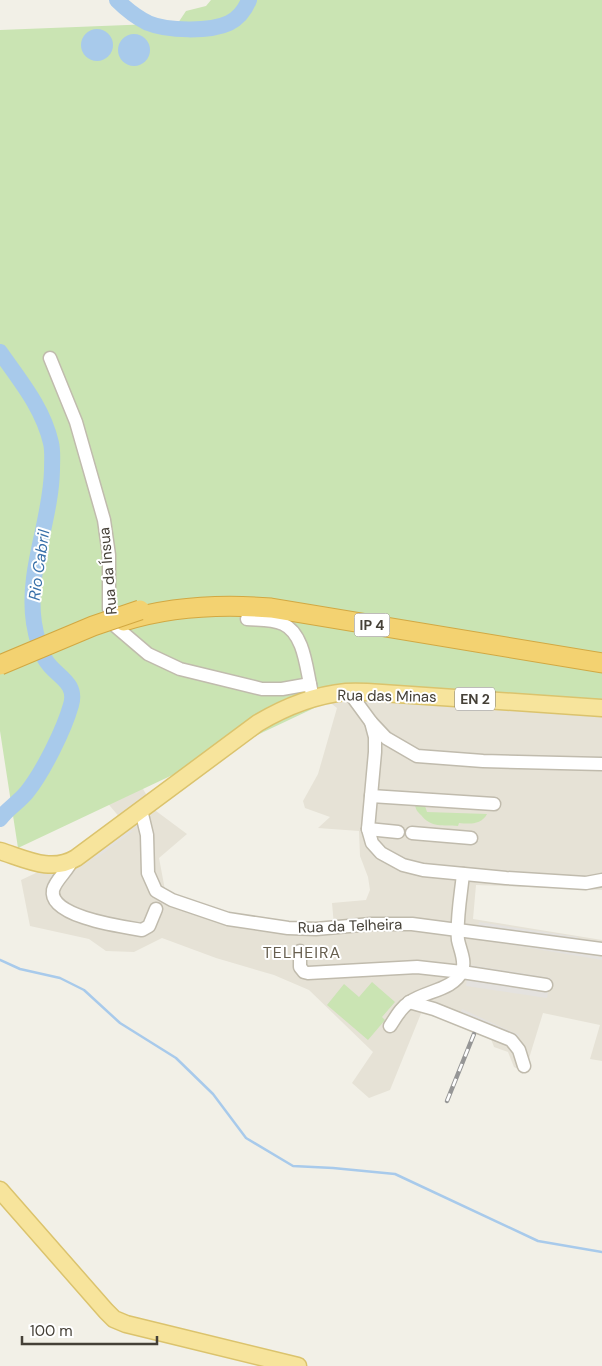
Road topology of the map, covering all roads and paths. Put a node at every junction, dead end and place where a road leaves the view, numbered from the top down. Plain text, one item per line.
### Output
1 (50, 358) dead end
2 (141, 613) junction
3 (247, 619) dead end
4 (437, 635) junction
5 (602, 656) edge
6 (602, 663) edge
7 (0, 665) edge
8 (0, 671) edge
9 (602, 676) edge
10 (312, 691) junction
11 (349, 692) junction
12 (602, 708) edge
13 (371, 722) junction
14 (602, 764) edge
15 (371, 796) junction
16 (494, 804) dead end
17 (141, 810) junction
18 (368, 829) junction
19 (398, 832) dead end
20 (412, 833) dead end
21 (471, 838) dead end
22 (0, 852) edge
23 (72, 860) junction
24 (463, 874) junction
25 (602, 880) edge
26 (156, 909) dead end
27 (458, 929) junction
28 (602, 949) edge
29 (300, 951) dead end
30 (462, 972) junction
31 (546, 985) dead end
32 (409, 1002) junction
33 (390, 1026) dead end
34 (524, 1066) dead end
35 (0, 1190) edge
36 (298, 1366) edge

1 - 10 street, Rua da Ínsua
2 - 4 highway, IP 4
2 - 5 highway, IP 4
2 - 7 highway, IP 4, bridge
2 - 8 highway
3 - 10 street
4 - 6 highway, IP 4
4 - 9 highway
10 - 11 main road, Rua das Minas / EN 2
10 - 17 main road, Rua das Minas / EN 2
11 - 12 main road, Rua das Minas / EN 2
11 - 13 street
13 - 14 street
13 - 15 street
15 - 16 street
15 - 18 street
17 - 23 main road, EN 2
17 - 27 street, Rua da Telheira
18 - 19 street
18 - 24 street
20 - 21 street
22 - 23 main road, EN 2
23 - 26 street
24 - 25 street
24 - 27 street
27 - 28 street, Rua da Telheira
27 - 30 street
29 - 30 street
30 - 31 street
30 - 32 street
32 - 33 street
32 - 34 street
35 - 36 main road

